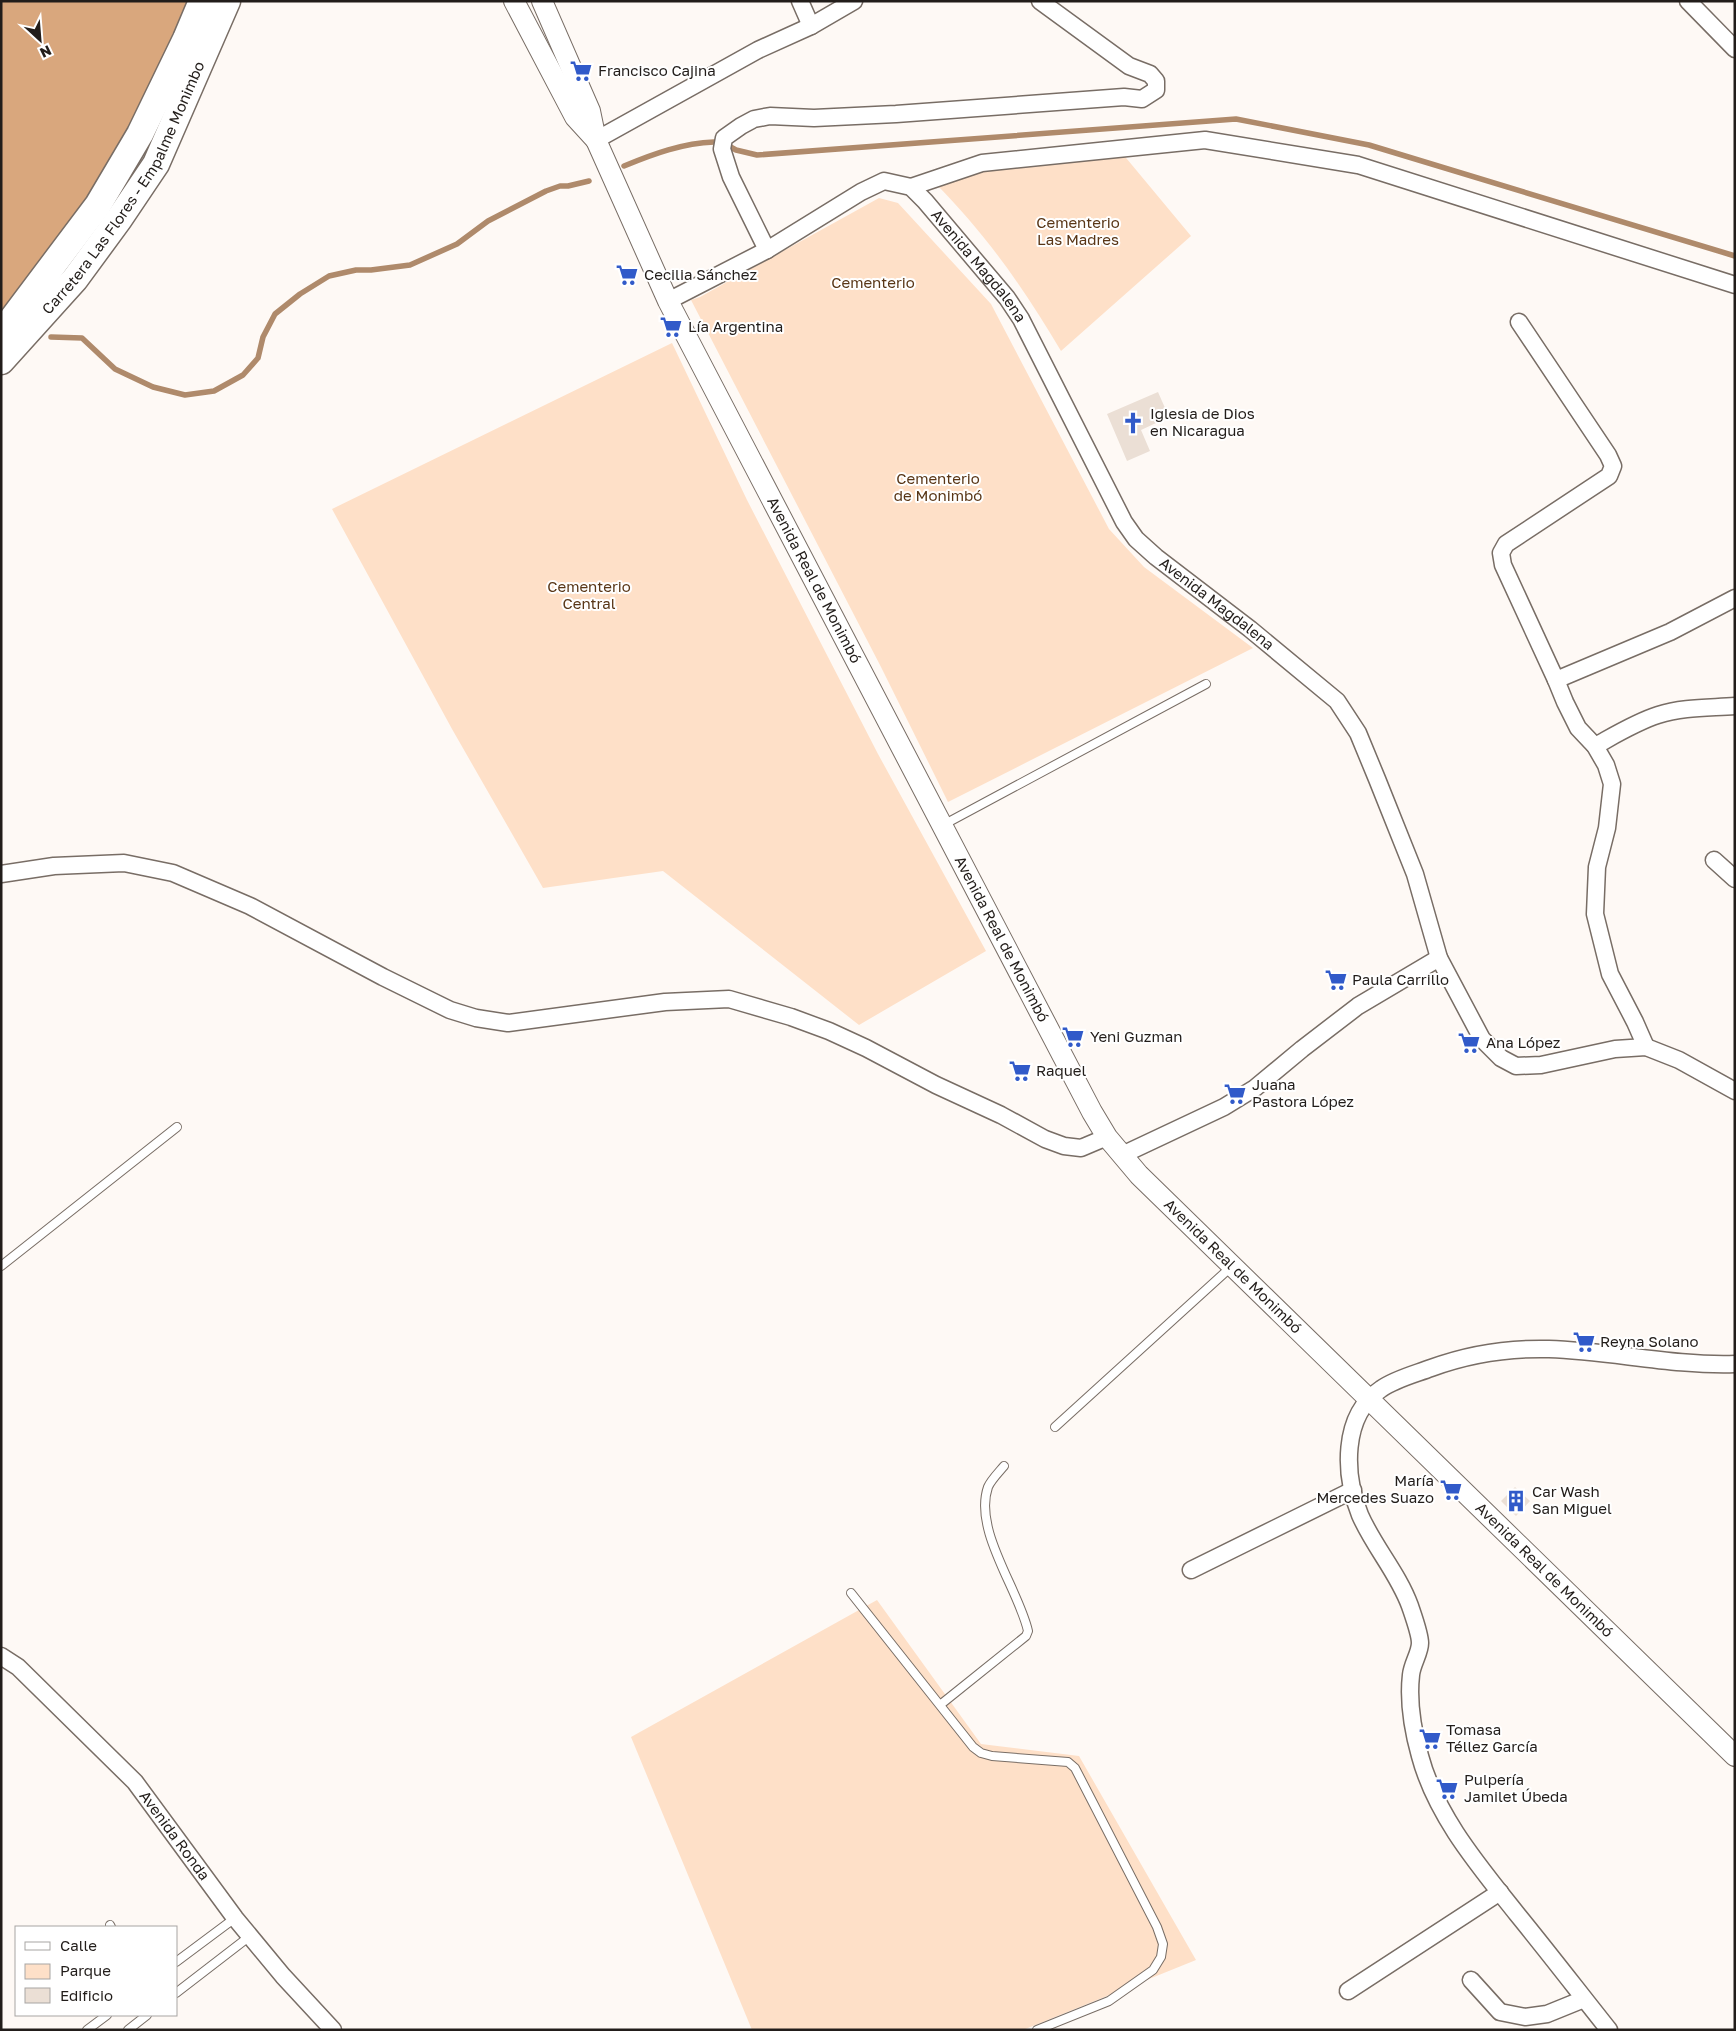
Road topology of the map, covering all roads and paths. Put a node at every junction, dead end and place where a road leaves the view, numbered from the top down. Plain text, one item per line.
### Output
1 (202, 1) edge
2 (227, 1) edge
3 (514, 1) edge
4 (542, 1) edge
5 (800, 1) edge
6 (854, 1) edge
7 (1040, 1) edge
8 (1688, 1) edge
9 (811, 26) junction
10 (1735, 49) edge
11 (596, 140) junction
12 (911, 187) junction
13 (766, 250) junction
14 (1735, 285) edge
15 (668, 301) junction
16 (1518, 322) dead end
17 (1, 334) edge
18 (1, 361) edge
19 (1735, 598) edge
20 (1556, 680) junction
21 (1206, 684) dead end
22 (1735, 706) edge
23 (1595, 746) junction
24 (941, 826) junction
25 (1714, 860) dead end
26 (1, 874) edge
27 (1735, 879) edge
28 (1439, 958) junction
29 (1646, 1048) junction
30 (1735, 1092) edge
31 (177, 1126) dead end
32 (1108, 1137) junction
33 (1122, 1155) junction
34 (1, 1266) edge
35 (1233, 1266) junction
36 (1735, 1364) edge
37 (1369, 1398) junction
38 (1056, 1427) dead end
39 (1004, 1466) dead end
40 (1352, 1490) junction
41 (1191, 1570) dead end
42 (851, 1594) dead end
43 (1, 1656) edge
44 (940, 1705) junction
45 (1735, 1756) edge
46 (1500, 1892) junction
47 (234, 1918) junction
48 (250, 1936) junction
49 (178, 1960) edge
50 (1471, 1980) dead end
51 (178, 1991) edge
52 (1348, 1991) dead end
53 (1584, 1999) junction
54 (146, 2016) edge
55 (96, 2018) edge
56 (87, 2030) edge
57 (128, 2030) edge
58 (332, 2030) edge
59 (1037, 2030) edge
60 (1609, 2030) edge

1 - 17 highway, Carretera Las Flores - Empalme Monimbo
2 - 18 highway, Carretera Las Flores - Empalme Monimbo
3 - 11 street, Avenida Real de Monimbó
4 - 11 street, Avenida Real de Monimbó
5 - 9 street
6 - 9 street
7 - 13 street
8 - 10 street
9 - 11 street
11 - 15 street, Avenida Real de Monimbó
12 - 13 street
12 - 14 street
12 - 28 street, Avenida Magdalena
13 - 15 street
15 - 24 street, Avenida Real de Monimbó
16 - 20 street
19 - 20 street
20 - 23 street
21 - 24 lane
22 - 23 street
23 - 29 street
24 - 32 street, Avenida Real de Monimbó
25 - 27 street
26 - 32 street
28 - 29 street, Avenida Magdalena
28 - 33 street
29 - 30 street, Avenida Magdalena
31 - 34 lane
32 - 33 street, Avenida Real de Monimbó
33 - 35 street, Avenida Real de Monimbó
35 - 37 street, Avenida Real de Monimbó
35 - 38 lane
36 - 37 street
37 - 40 street
37 - 45 street, Avenida Real de Monimbó
39 - 44 lane
40 - 41 street
40 - 46 street
42 - 44 lane
43 - 47 street, Avenida Ronda
44 - 59 lane
46 - 52 street
46 - 53 street
47 - 48 street, Avenida Ronda
47 - 49 lane
48 - 51 lane
48 - 58 street, Avenida Ronda
50 - 53 street
53 - 60 street
54 - 57 lane
55 - 56 lane

